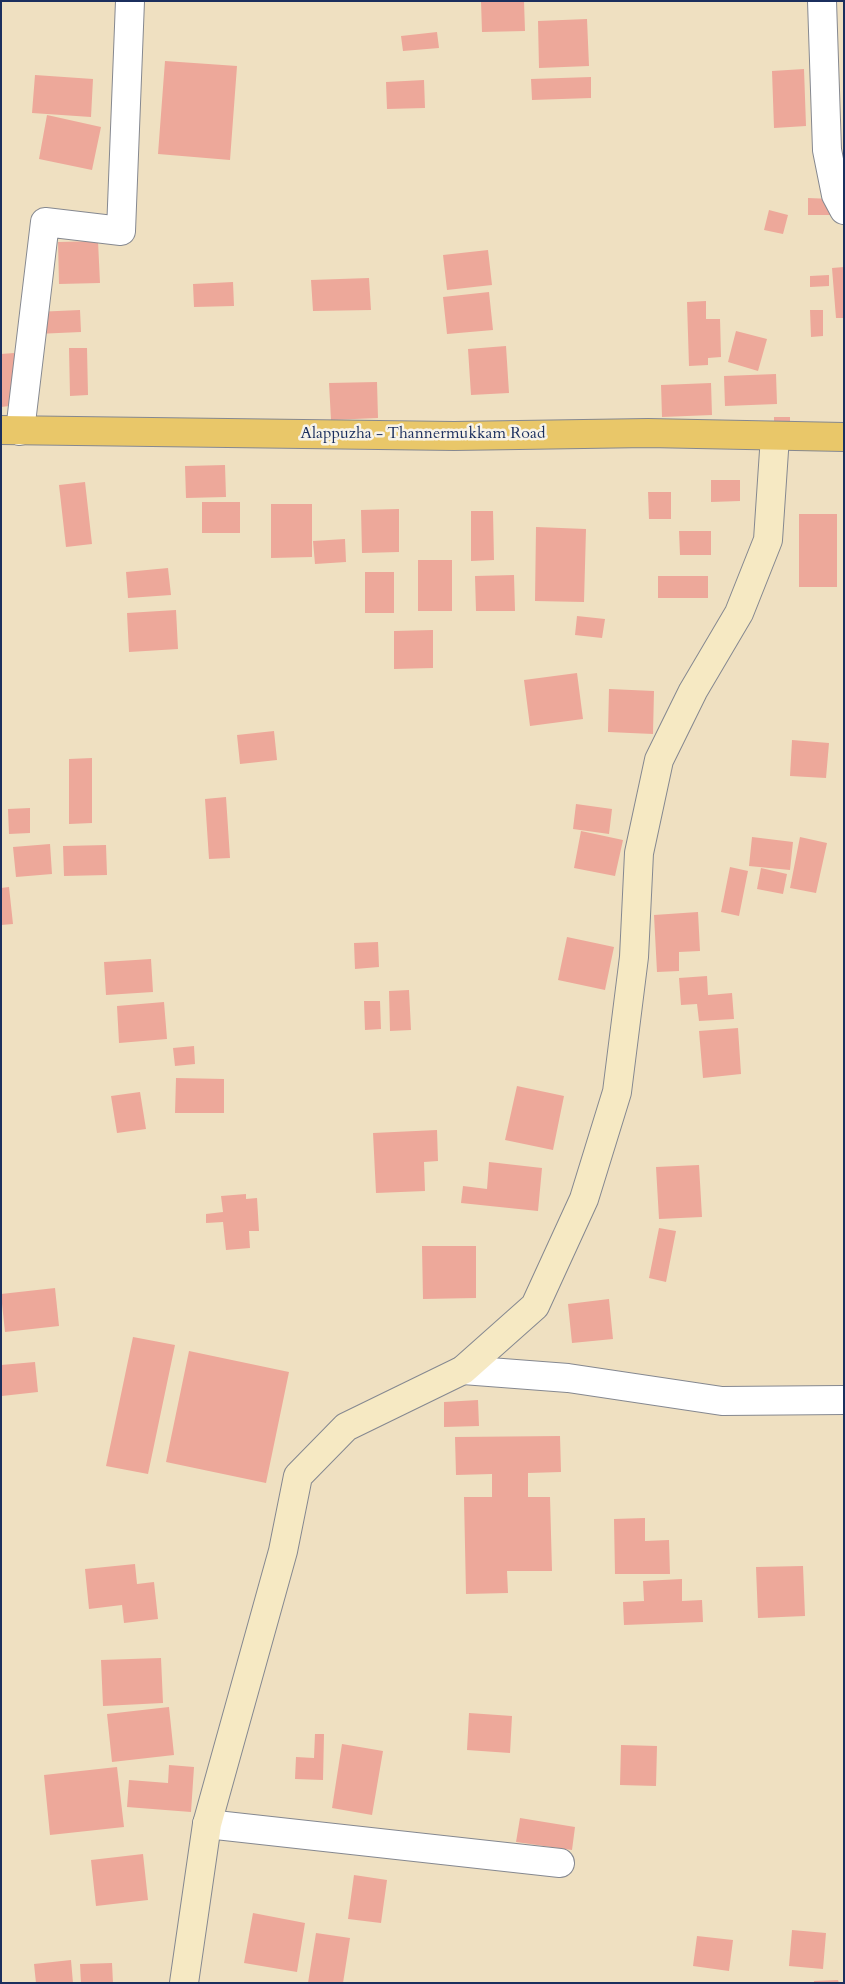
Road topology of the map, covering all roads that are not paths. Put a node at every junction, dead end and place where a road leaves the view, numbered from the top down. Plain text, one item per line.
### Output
1 (130, 1) edge
2 (822, 1) edge
3 (844, 210) edge
4 (11, 431) edge
5 (775, 436) junction
6 (844, 437) edge
7 (463, 1370) junction
8 (844, 1400) edge
9 (207, 1824) junction
10 (560, 1864) dead end
11 (184, 1983) edge

1 - 4 street
2 - 3 street
4 - 5 main road, Alappuzha - Thannermukkam Road
5 - 6 main road, Alappuzha - Thannermukkam Road
5 - 7 street
7 - 8 street
7 - 9 street
9 - 10 street
9 - 11 street

